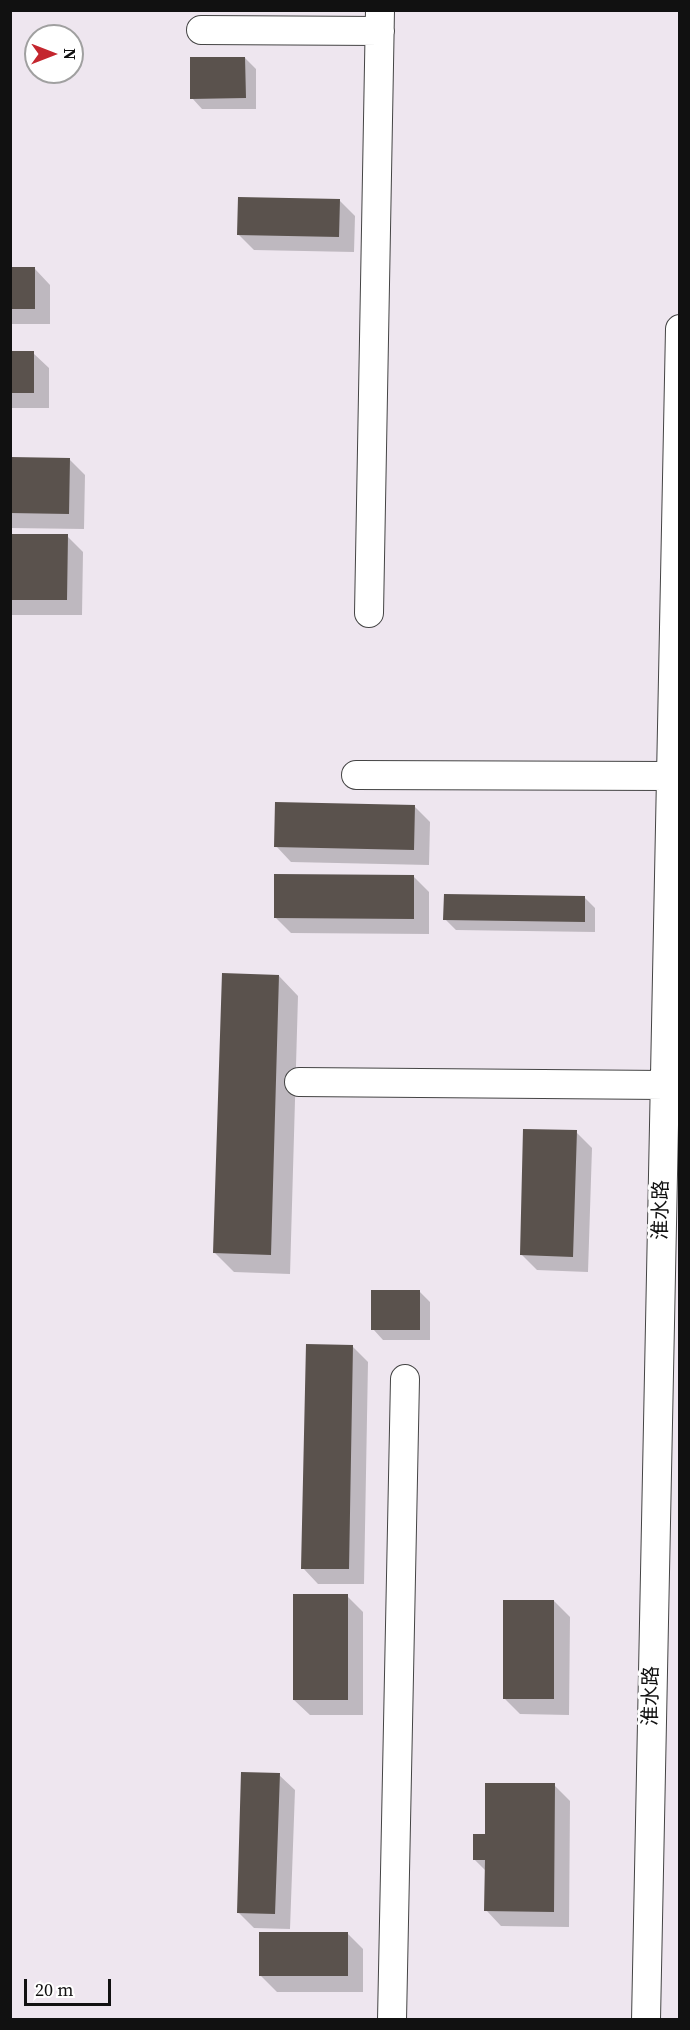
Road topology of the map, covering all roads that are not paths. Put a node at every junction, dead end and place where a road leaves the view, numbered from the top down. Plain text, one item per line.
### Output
1 (380, 21) edge
2 (201, 30) dead end
3 (680, 329) edge
4 (369, 613) dead end
5 (356, 775) dead end
6 (670, 776) junction
7 (299, 1082) dead end
8 (664, 1085) junction
9 (405, 1379) dead end
10 (392, 2019) edge
11 (646, 2019) edge

1 - 2 street
1 - 4 street
3 - 6 street, 淮水路
5 - 6 street
6 - 8 street, 淮水路
7 - 8 street
8 - 11 street, 淮水路
9 - 10 street

